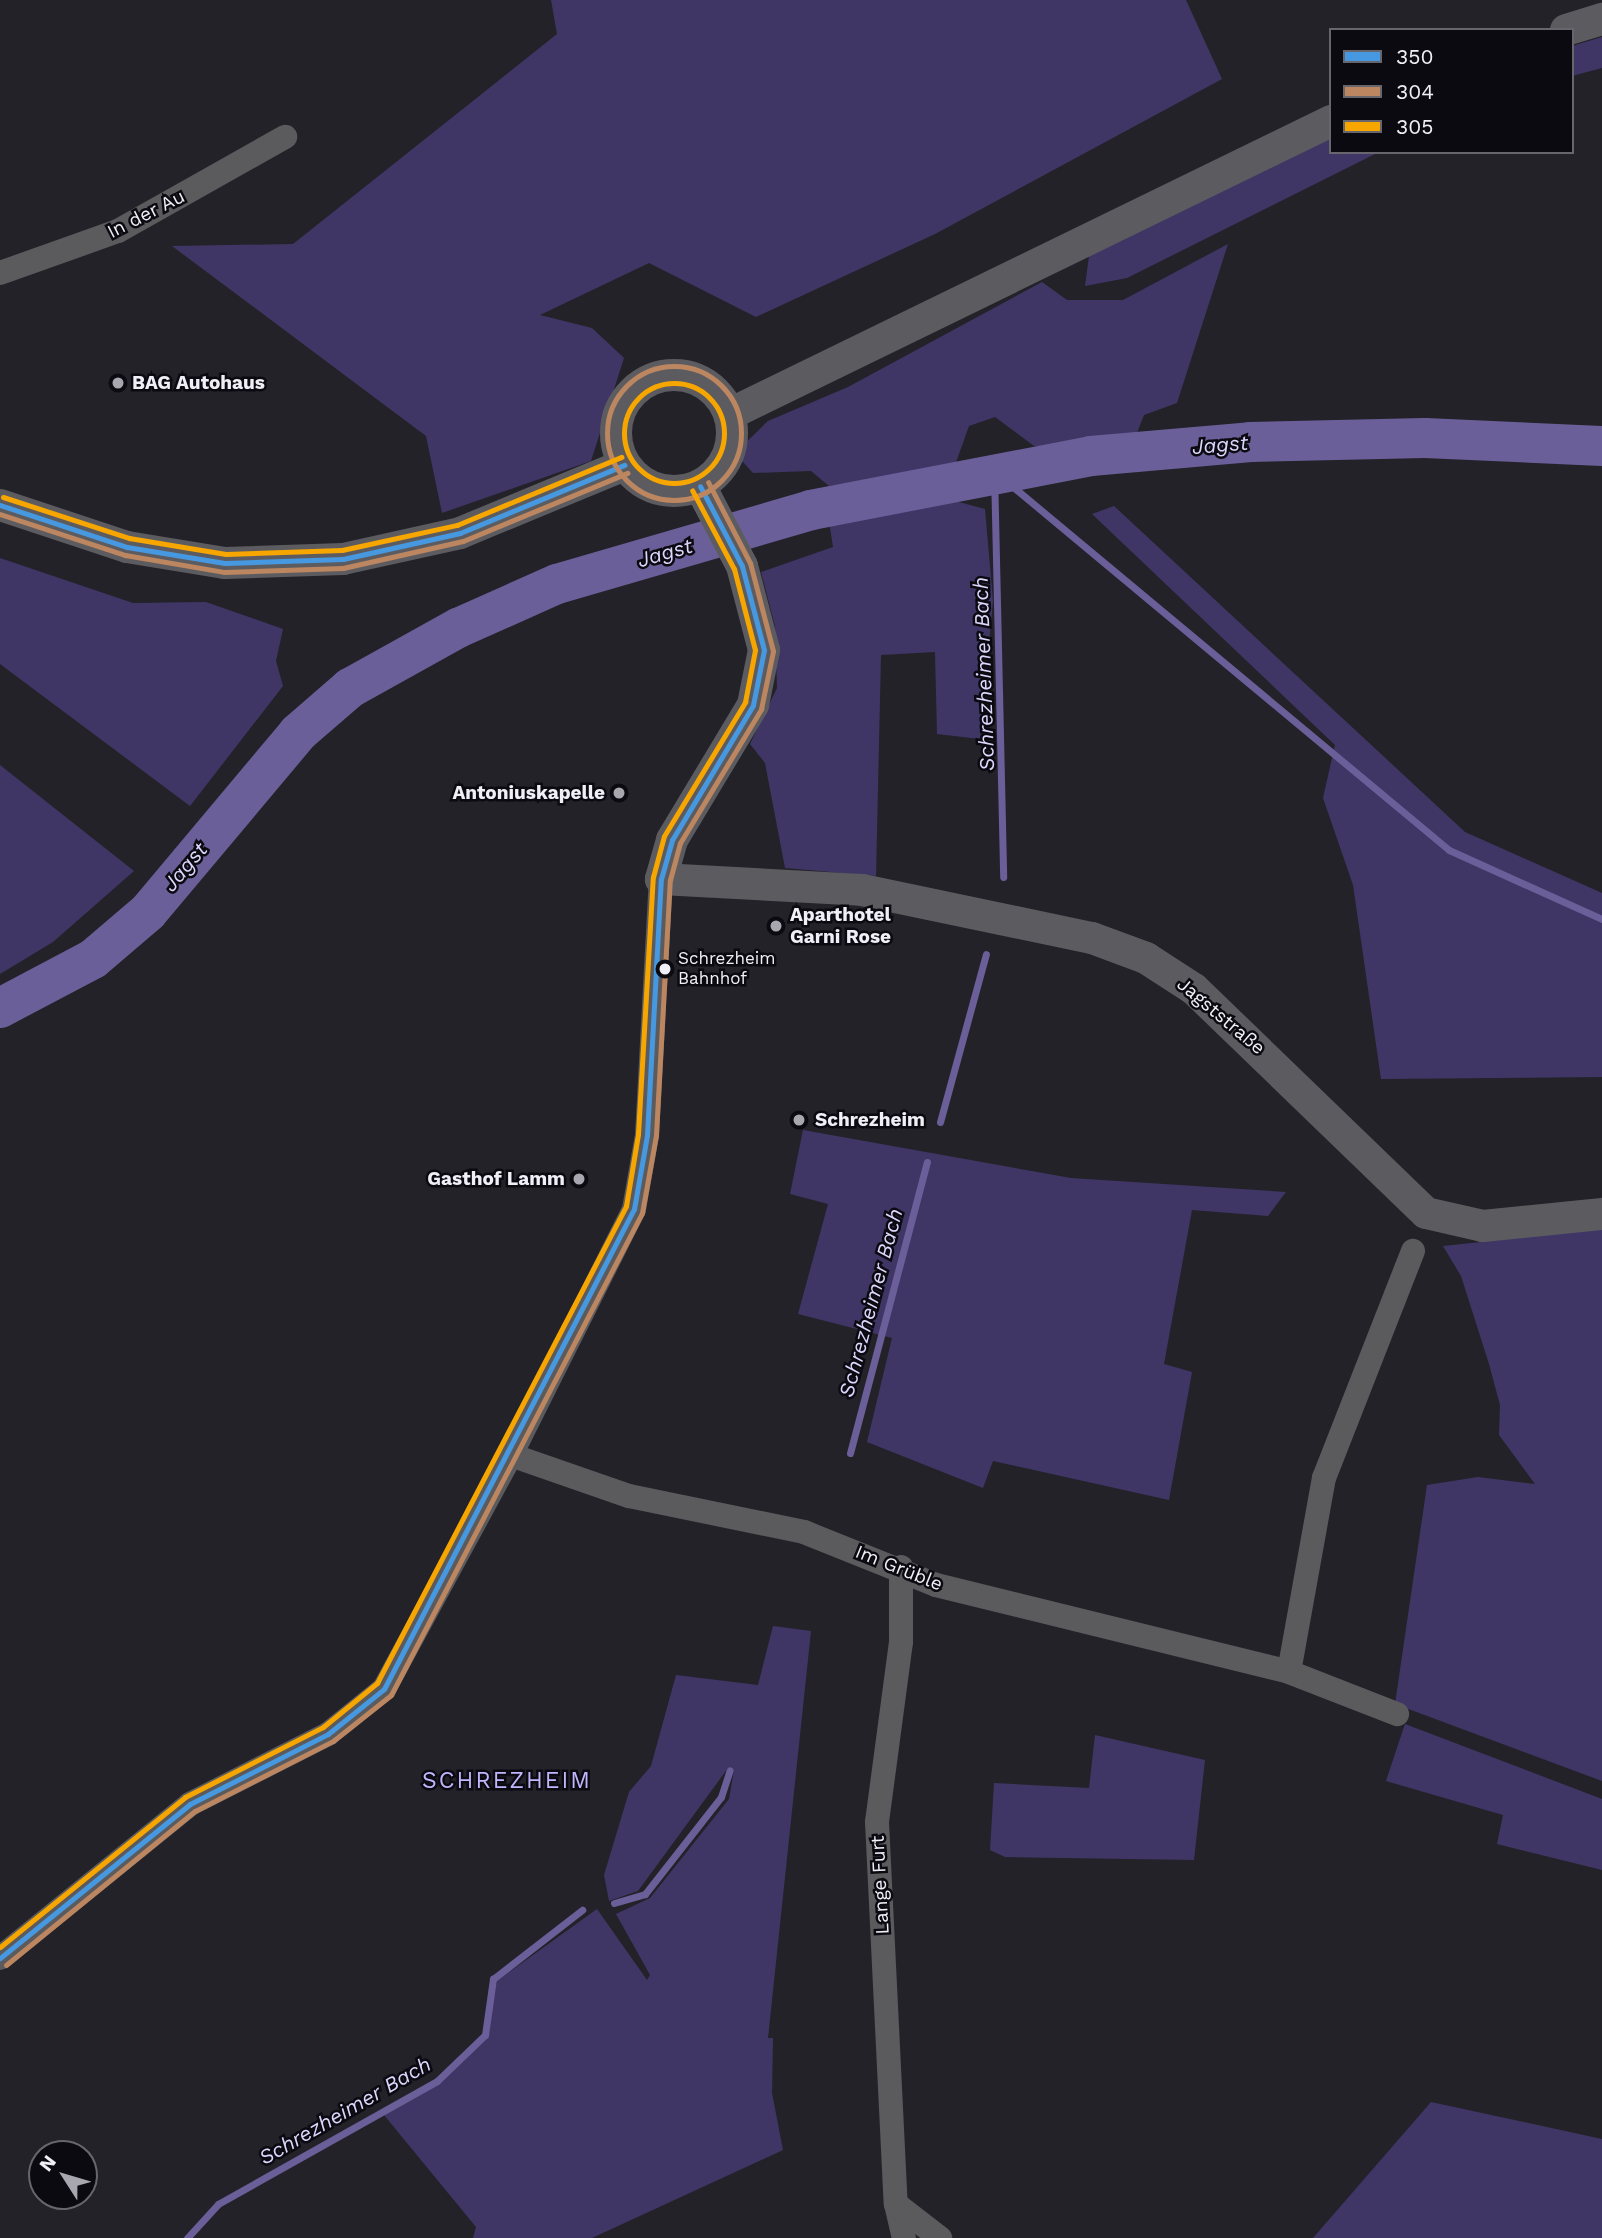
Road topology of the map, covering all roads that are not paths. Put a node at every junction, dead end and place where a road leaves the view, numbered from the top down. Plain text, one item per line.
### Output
1 (1602, 19) edge
2 (1573, 28) edge
3 (1329, 122) edge
4 (285, 137) dead end
5 (0, 273) edge
6 (730, 414) junction
7 (624, 465) junction
8 (706, 499) junction
9 (0, 505) edge
10 (661, 879) junction
11 (1602, 1214) edge
12 (1413, 1251) dead end
13 (511, 1455) junction
14 (901, 1567) junction
15 (1289, 1672) junction
16 (1397, 1714) dead end
17 (0, 1958) edge
18 (896, 2204) junction
19 (904, 2238) edge
20 (940, 2238) edge

1 - 2 main road
3 - 6 main road
4 - 5 street, In der Au
6 - 7 main road
6 - 8 main road
7 - 8 main road
7 - 9 main road
8 - 10 main road
10 - 11 main road, Jagststraße
10 - 13 street
12 - 15 street
13 - 14 street, Im Grüble
13 - 17 street
14 - 15 street, Im Grüble
14 - 18 street, Lange Furt
15 - 16 street, Im Grüble
18 - 19 street, Lange Furt
18 - 20 street

